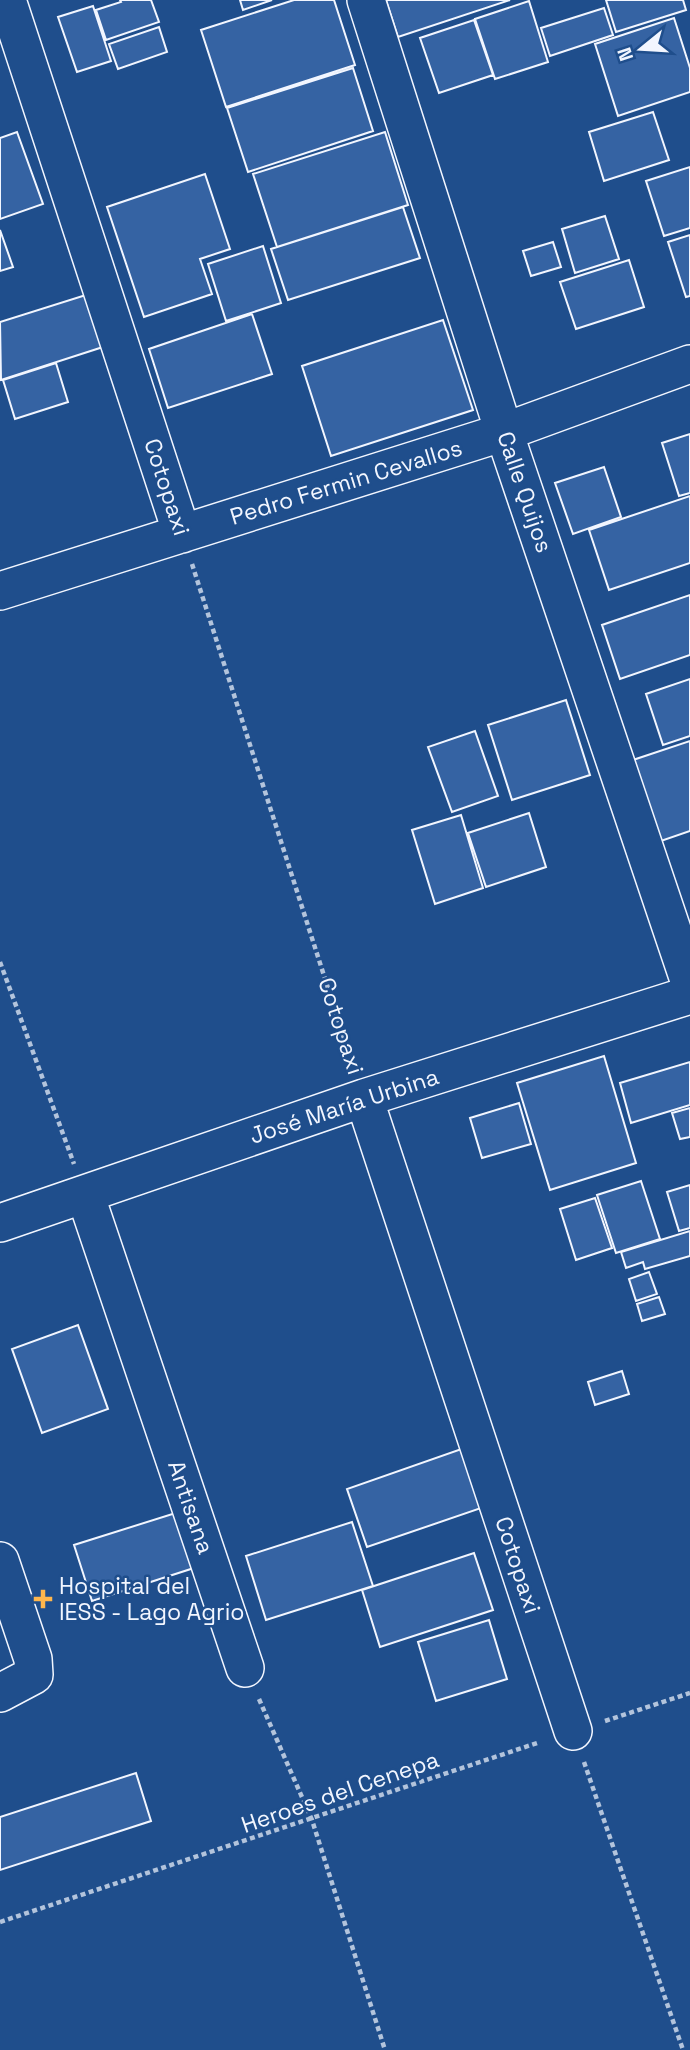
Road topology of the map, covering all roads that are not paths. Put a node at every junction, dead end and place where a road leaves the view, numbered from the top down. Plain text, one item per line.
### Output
1 (7, 0) edge
2 (366, 0) edge
3 (690, 365) edge
4 (505, 432) junction
5 (182, 534) junction
6 (0, 591) edge
7 (690, 982) edge
8 (690, 995) edge
9 (364, 1098) junction
10 (85, 1194) junction
11 (0, 1223) edge
12 (0, 1561) edge
13 (245, 1668) road end
14 (0, 1693) edge
15 (573, 1731) road end

1 - 5 street, Cotopaxi
2 - 4 street, Calle Quijos
3 - 4 street, Pedro Fermin Cevallos
4 - 5 street, Pedro Fermin Cevallos
4 - 7 street, Calle Quijos
5 - 6 street, Pedro Fermin Cevallos
8 - 9 street, José María Urbina
9 - 10 street, José María Urbina
9 - 15 street, Cotopaxi
10 - 11 street, José María Urbina
10 - 13 street, Antisana
12 - 14 street

